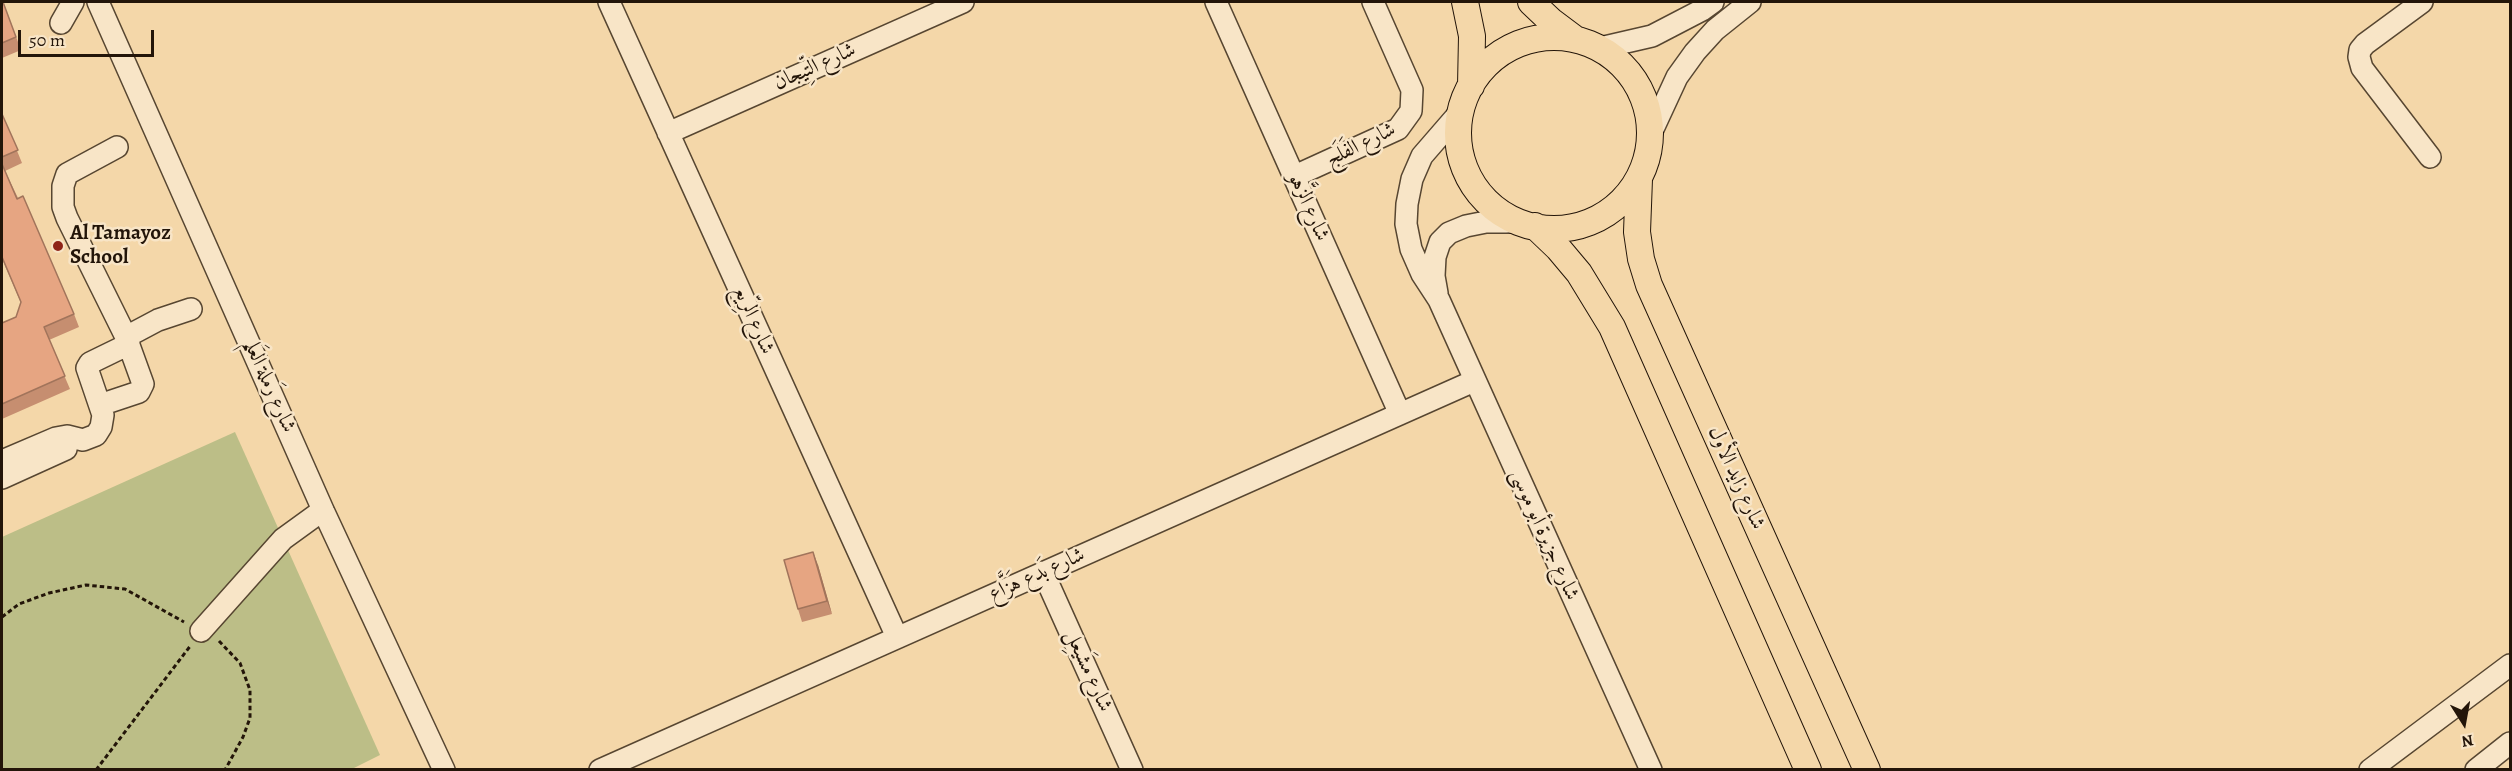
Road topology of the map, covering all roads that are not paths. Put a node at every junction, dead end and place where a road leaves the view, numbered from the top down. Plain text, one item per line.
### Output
1 (73, 2) edge
2 (98, 2) edge
3 (609, 2) edge
4 (963, 2) edge
5 (1216, 2) edge
6 (1373, 2) edge
7 (1465, 2) edge
8 (1531, 2) edge
9 (1710, 2) edge
10 (1750, 2) edge
11 (2422, 2) edge
12 (60, 23) dead end
13 (1575, 39) junction
14 (1600, 48) junction
15 (1471, 86) junction
16 (1461, 111) junction
17 (1652, 131) junction
18 (668, 133) junction
19 (117, 147) dead end
20 (2430, 157) dead end
21 (1295, 176) junction
22 (1639, 179) junction
23 (1527, 224) junction
24 (1439, 300) junction
25 (191, 309) dead end
26 (127, 340) junction
27 (1474, 381) junction
28 (100, 405) junction
29 (1400, 414) junction
30 (88, 439) junction
31 (2, 461) edge
32 (2, 478) edge
33 (323, 510) junction
34 (1043, 572) junction
35 (201, 632) road end
36 (897, 637) junction
37 (2511, 665) edge
38 (2511, 743) edge
39 (1869, 765) edge
40 (614, 767) edge
41 (444, 770) edge
42 (1132, 770) edge
43 (1650, 770) edge
44 (1808, 770) edge
45 (2370, 770) edge
46 (2476, 770) edge

1 - 12 street
2 - 33 street, شارع رَملة العَلم
3 - 18 street, شارع الرِّيع
4 - 18 street, شارع التِّيجان
5 - 21 street, شارع الزَّهو
6 - 21 street, شارع الفَلَج
7 - 15 main road
8 - 13 main road
9 - 14 street
10 - 17 street
11 - 20 street
13 - 14 main road
13 - 15 main road
14 - 17 main road
15 - 16 main road
16 - 23 main road
16 - 24 street, شارع جزيرة أبو موسى
17 - 22 main road
18 - 36 street, شارع الرِّيع
19 - 26 street
21 - 29 street, شارع الزَّهو
22 - 23 main road
22 - 39 main road, شارع زايد الأول
23 - 24 street, شارع جزيرة أبو موسى
23 - 44 main road
24 - 27 street, شارع جزيرة أبو موسى
25 - 26 street
26 - 28 street
26 - 28 street
27 - 29 street, شارع بَدع هَزَّاع
27 - 43 street, شارع جزيرة أبو موسى
28 - 30 street
29 - 34 street, شارع بَدع هَزَّاع
30 - 31 street
30 - 32 street
33 - 35 street
33 - 41 street, شارع رَملة العَلم
34 - 36 street, شارع بَدع هَزَّاع
34 - 42 street, شارع مشَيعِل
36 - 40 street, شارع بَدع هَزَّاع
37 - 45 street
38 - 46 street

